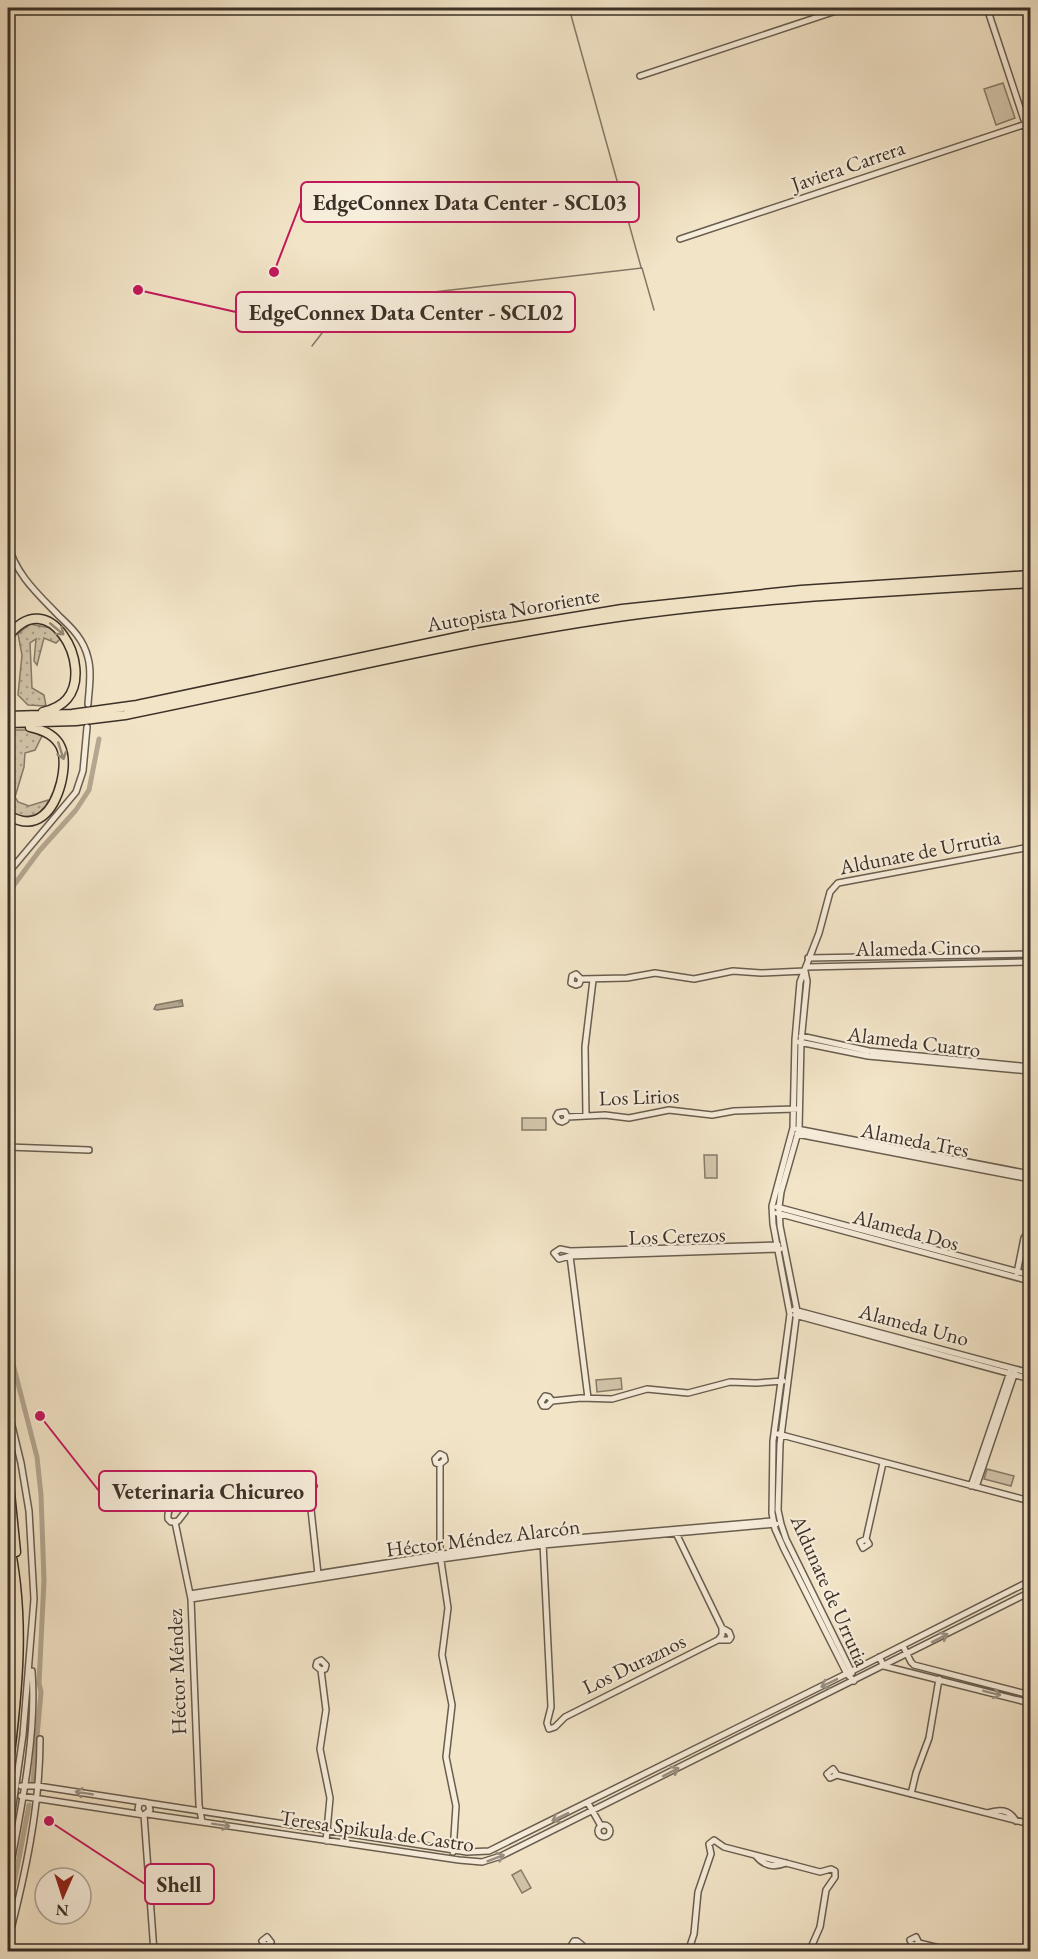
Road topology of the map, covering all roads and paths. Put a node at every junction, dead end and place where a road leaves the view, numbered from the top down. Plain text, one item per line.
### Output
1 (844, 8) edge
2 (987, 8) edge
3 (640, 76) dead end
4 (1026, 124) junction
5 (1030, 138) edge
6 (680, 239) dead end
7 (8, 544) edge
8 (1030, 575) edge
9 (1030, 583) edge
10 (8, 638) edge
11 (88, 704) dead end
12 (30, 715) junction
13 (11, 719) edge
14 (87, 727) dead end
15 (8, 815) edge
16 (1030, 847) edge
17 (8, 873) edge
18 (1030, 954) edge
19 (808, 958) junction
20 (1030, 962) edge
21 (806, 969) junction
22 (581, 979) dead end
23 (593, 980) junction
24 (798, 1038) junction
25 (1030, 1067) edge
26 (1030, 1071) edge
27 (797, 1109) junction
28 (586, 1116) junction
29 (567, 1117) dead end
30 (796, 1131) junction
31 (8, 1147) edge
32 (89, 1150) dead end
33 (1030, 1174) edge
34 (1030, 1179) edge
35 (776, 1210) junction
36 (1030, 1230) edge
37 (781, 1247) junction
38 (1017, 1274) junction
39 (1030, 1275) edge
40 (1030, 1281) edge
41 (794, 1313) junction
42 (1013, 1371) junction
43 (1030, 1373) edge
44 (1030, 1379) edge
45 (785, 1381) junction
46 (588, 1398) junction
47 (552, 1401) dead end
48 (8, 1409) edge
49 (773, 1433) junction
50 (780, 1435) junction
51 (883, 1463) junction
52 (440, 1464) dead end
53 (8, 1473) edge
54 (974, 1486) junction
55 (309, 1491) dead end
56 (1030, 1501) edge
57 (175, 1522) dead end
58 (777, 1522) junction
59 (675, 1532) junction
60 (8, 1538) edge
61 (866, 1539) dead end
62 (543, 1543) junction
63 (441, 1556) junction
64 (318, 1576) junction
65 (1030, 1581) edge
66 (16, 1589) junction
67 (1030, 1592) edge
68 (191, 1596) junction
69 (722, 1628) junction
70 (718, 1640) junction
71 (903, 1646) junction
72 (907, 1654) junction
73 (879, 1657) junction
74 (884, 1666) junction
75 (321, 1670) dead end
76 (941, 1672) junction
77 (849, 1673) junction
78 (939, 1680) junction
79 (854, 1681) junction
80 (1030, 1695) edge
81 (1030, 1703) edge
82 (551, 1707) junction
83 (565, 1717) junction
84 (40, 1739) dead end
85 (697, 1749) junction
86 (700, 1757) junction
87 (8, 1770) edge
88 (837, 1775) dead end
89 (20, 1786) junction
90 (38, 1786) junction
91 (911, 1794) junction
92 (18, 1795) junction
93 (36, 1799) junction
94 (145, 1803) junction
95 (588, 1803) junction
96 (171, 1806) junction
97 (592, 1811) junction
98 (201, 1812) junction
99 (144, 1814) junction
100 (170, 1818) junction
101 (202, 1822) junction
102 (1030, 1824) edge
103 (601, 1826) dead end
104 (327, 1831) junction
105 (8, 1840) edge
106 (326, 1841) junction
107 (724, 1847) junction
108 (453, 1850) junction
109 (711, 1854) junction
110 (453, 1859) junction
111 (820, 1872) junction
112 (8, 1879) edge
113 (828, 1885) junction
114 (8, 1941) edge
115 (919, 1943) dead end
116 (934, 1949) edge
117 (154, 1952) edge
118 (688, 1952) edge
119 (809, 1952) edge
120 (955, 1952) edge

1 - 3 street
2 - 4 street
4 - 5 street
4 - 6 street, Javiera Carrera
7 - 11 street
8 - 12 highway, Autopista Nororiente
9 - 13 highway, Autopista Nororiente
10 -> 12 highway
12 - 13 highway, Autopista Nororiente
13 -> 15 highway
14 - 17 street
16 - 19 street, Aldunate de Urrutia
18 - 19 street, Alameda Cinco
19 - 21 street, Aldunate de Urrutia
20 - 21 street, Alameda Cinco
21 - 23 street
21 - 24 street, Aldunate de Urrutia
22 - 23 street
23 - 28 street, Los Lirios
24 - 25 street, Alameda Cuatro
24 - 26 street, Alameda Cuatro
24 - 27 street, Aldunate de Urrutia
27 - 28 street, Los Lirios
27 - 30 street, Aldunate de Urrutia
28 - 29 street, Los Lirios
30 - 33 street, Alameda Tres
30 - 34 street, Alameda Tres
30 - 35 street, Aldunate de Urrutia
31 - 32 street
35 - 37 street, Aldunate de Urrutia
35 - 38 street, Alameda Dos
36 - 38 street
37 - 41 street, Aldunate de Urrutia
37 - 46 street, Los Cerezos
38 - 39 street, Alameda Dos
38 - 40 street, Alameda Dos
41 - 42 street, Alameda Uno
41 - 45 street, Aldunate de Urrutia
42 - 43 street, Alameda Uno
42 - 44 street, Alameda Uno
42 - 54 street
45 - 46 street
45 - 49 street, Aldunate de Urrutia
45 - 50 street, Aldunate de Urrutia
46 - 47 street
48 - 89 street
49 - 50 street
49 - 58 street, Aldunate de Urrutia
50 - 51 street
50 - 58 street, Aldunate de Urrutia
51 - 54 street
51 - 61 street
52 - 63 street
53 - 66 highway
54 - 56 street
55 - 64 street
57 - 68 street, Héctor Méndez
58 - 59 street, Héctor Méndez Alarcón
58 - 77 street, Aldunate de Urrutia
59 - 62 street, Héctor Méndez Alarcón
59 - 69 street
60 - 66 highway
62 - 63 street, Héctor Méndez Alarcón
62 - 82 street, Los Duraznos
63 - 64 street, Héctor Méndez Alarcón
63 - 108 street
64 - 68 street, Héctor Méndez Alarcón
65 - 71 street, Teresa Spikula de Castro
66 - 87 highway
72 -> 67 street, Teresa Spikula de Castro
68 - 98 street, Héctor Méndez
69 - 70 street, Los Duraznos
69 - 70 street, Los Duraznos
70 - 83 street, Los Duraznos
71 - 72 street
71 - 73 street, Teresa Spikula de Castro
72 - 74 street, Teresa Spikula de Castro
72 - 76 street
73 - 74 street
73 - 77 street, Teresa Spikula de Castro
74 - 78 street
74 - 79 street, Teresa Spikula de Castro
75 - 104 street
76 - 78 street
76 - 80 street
77 - 79 street, Aldunate de Urrutia
77 -> 85 street, Teresa Spikula de Castro
78 -> 81 street
78 - 91 street
79 - 86 street, Teresa Spikula de Castro
82 - 83 street, Los Duraznos
82 - 83 street, Los Duraznos
84 - 90 street
85 - 86 street
85 - 95 street, Teresa Spikula de Castro
97 -> 86 street, Teresa Spikula de Castro
88 - 91 street
89 - 90 street, Teresa Spikula de Castro
89 - 92 street
90 - 93 street
94 -> 90 street, Teresa Spikula de Castro
91 - 102 street
92 - 93 street, Teresa Spikula de Castro
92 - 105 street
92 - 112 street
93 - 99 street, Teresa Spikula de Castro
93 - 114 street
94 - 96 street, Teresa Spikula de Castro
94 - 99 street
94 - 99 street
95 - 97 street
95 -> 108 street, Teresa Spikula de Castro
96 - 98 street, Teresa Spikula de Castro
96 - 100 street
97 - 103 street
110 -> 97 street, Teresa Spikula de Castro
98 - 101 street, Héctor Méndez
98 - 104 street, Teresa Spikula de Castro
99 - 100 street, Teresa Spikula de Castro
99 - 117 street
100 - 101 street, Teresa Spikula de Castro
101 -> 106 street, Teresa Spikula de Castro
104 - 106 street
104 - 108 street, Teresa Spikula de Castro
106 - 110 street, Teresa Spikula de Castro
107 - 109 street
107 - 109 street
107 - 111 street
108 - 110 street
109 - 118 street
111 - 113 street
111 - 113 street
113 - 119 street
115 - 116 street
116 - 120 street

